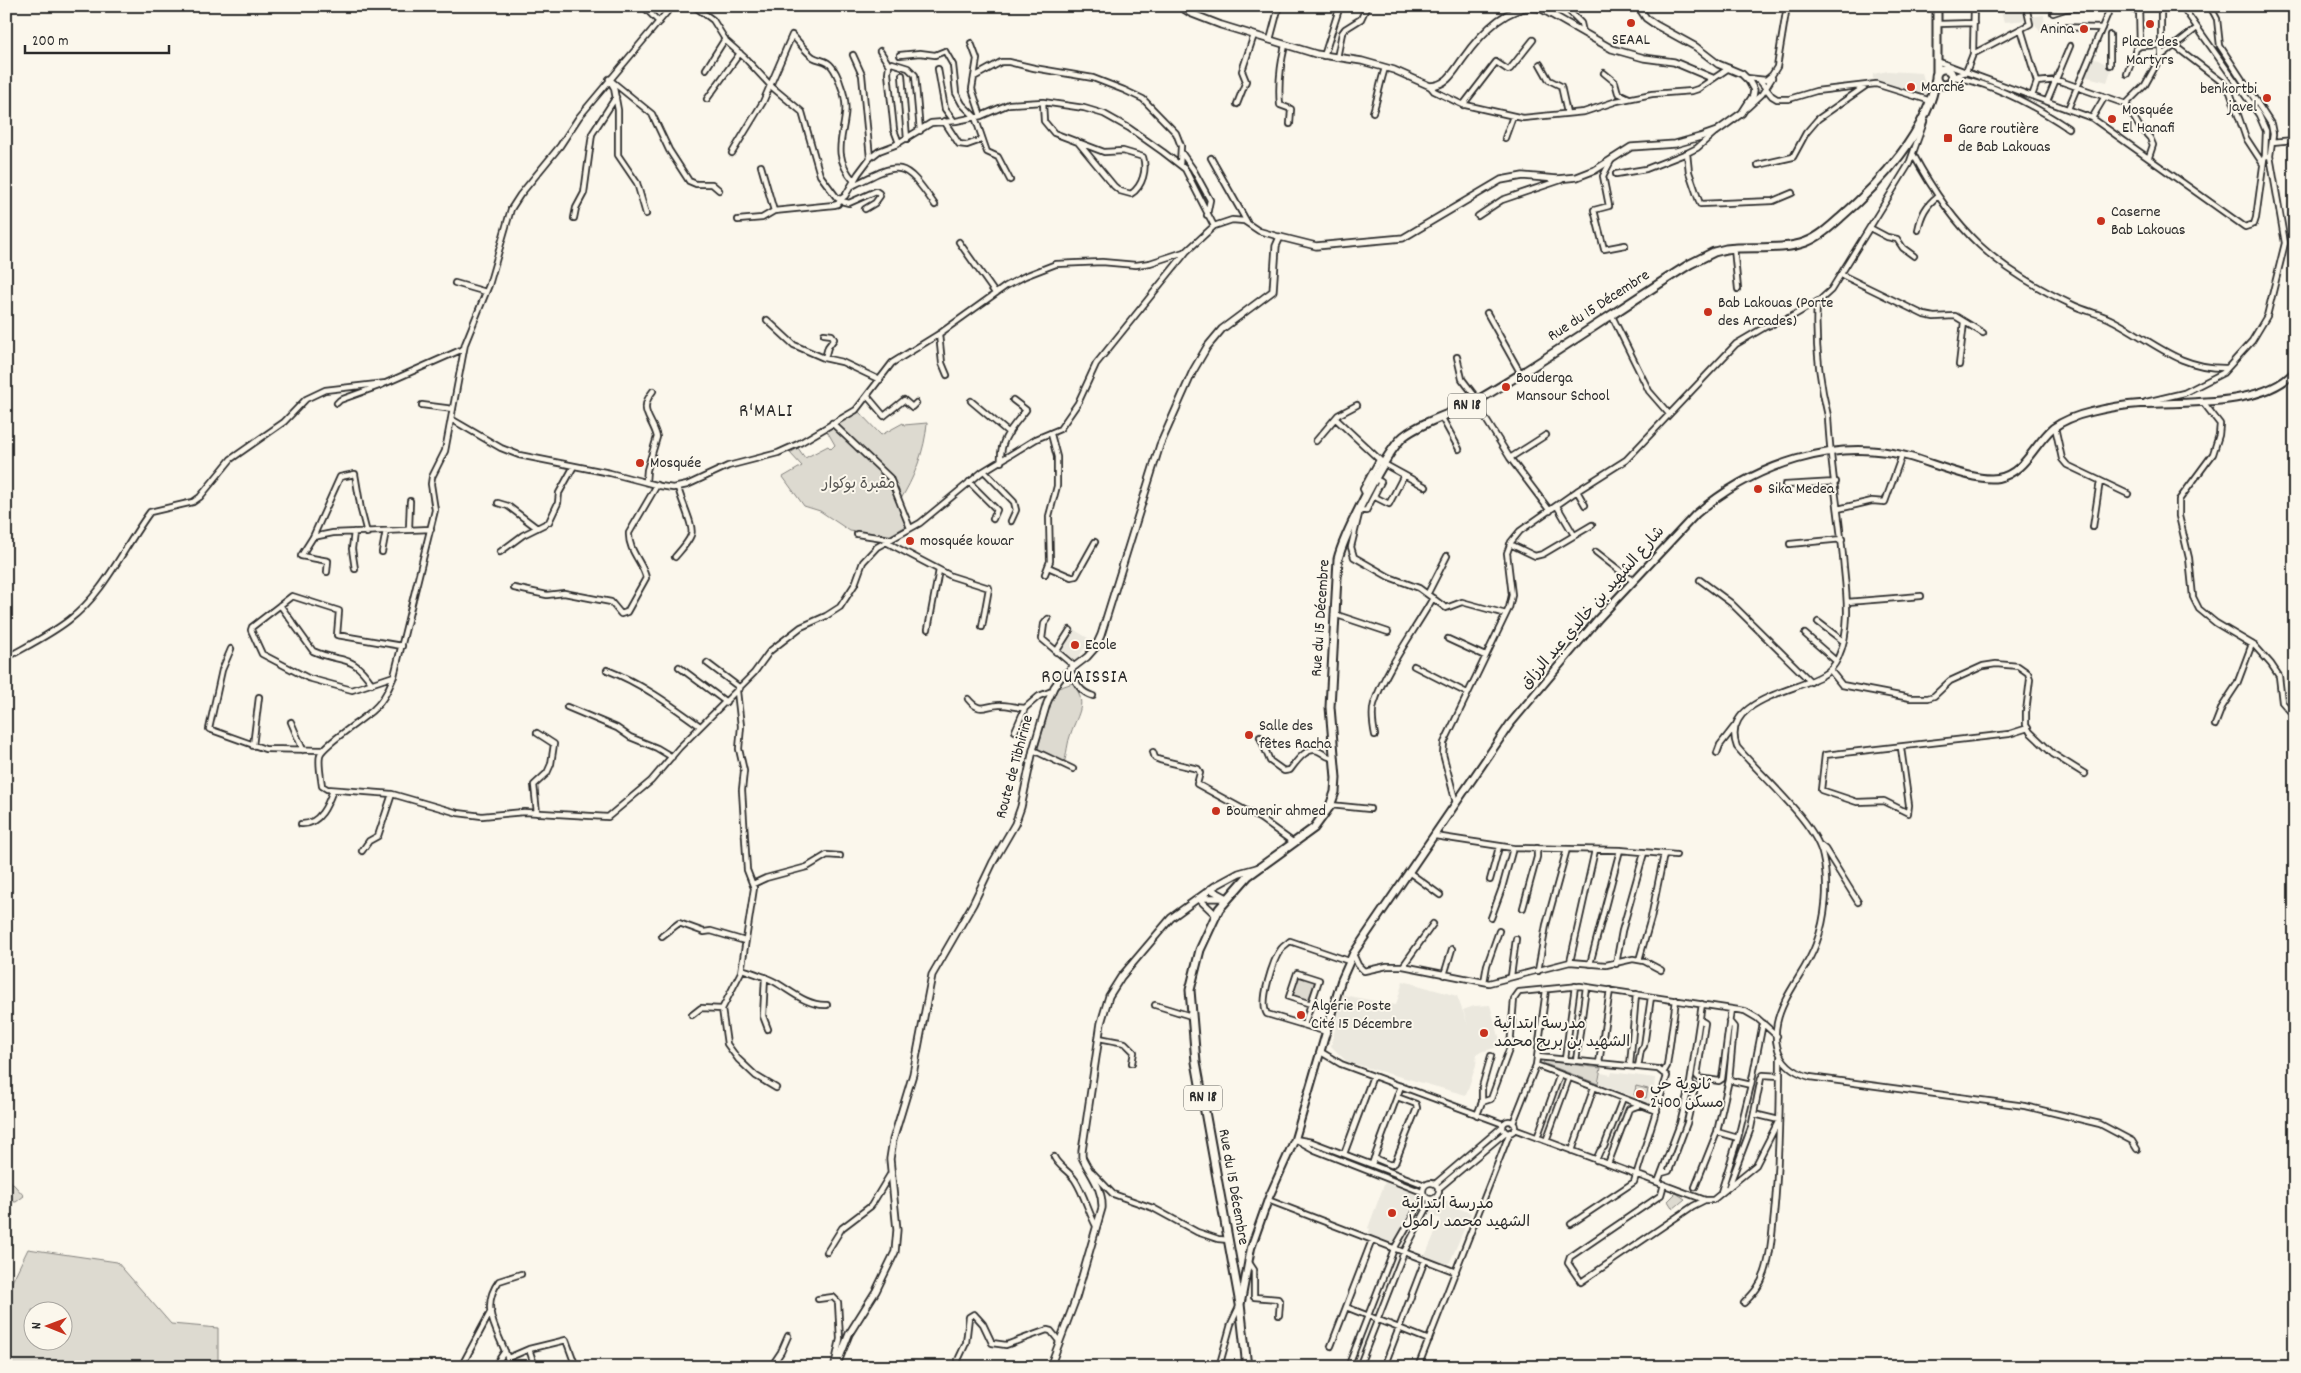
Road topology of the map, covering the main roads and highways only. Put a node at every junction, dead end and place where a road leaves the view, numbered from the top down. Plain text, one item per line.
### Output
1 (1937, 6) edge
2 (1937, 75) junction
3 (1948, 84) junction
4 (1931, 101) junction
5 (2295, 371) edge
6 (1240, 1304) junction
7 (1247, 1367) edge

1 - 2 main road, RN 18
2 - 3 main road
2 - 3 main road
2 - 4 main road, Rue du 15 Décembre / RN 18
3 - 4 main road
4 - 6 main road, Rue du 15 Décembre / RN 18
5 - 6 main road, شارع الشهيد بن خالدي عبد الرزاق
6 - 7 main road, Rue du 15 Décembre / RN 18

